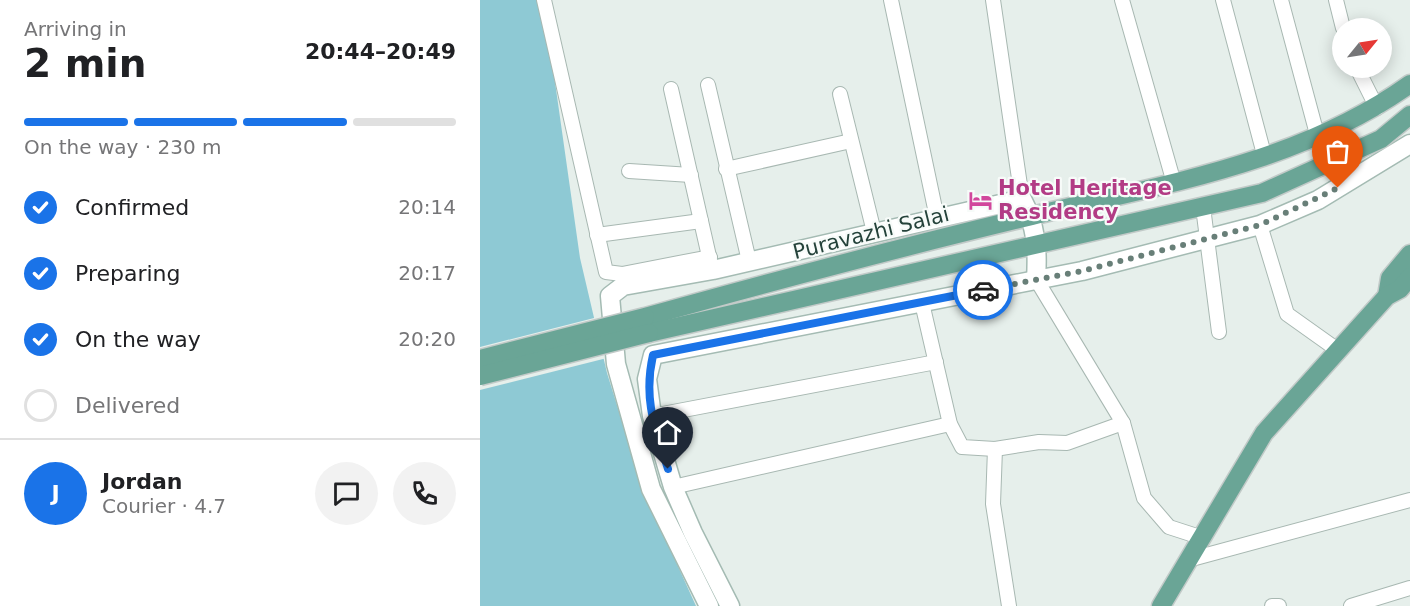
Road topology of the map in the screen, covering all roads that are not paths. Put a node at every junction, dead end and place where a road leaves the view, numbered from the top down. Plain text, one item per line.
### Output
1 (544, 0) edge
2 (891, 0) edge
3 (993, 0) edge
4 (1122, 0) edge
5 (1223, 0) edge
6 (1281, 0) edge
7 (1335, 0) edge
8 (1340, 18) edge
9 (1362, 78) edge
10 (1410, 84) edge
11 (708, 85) dead end
12 (671, 89) dead end
13 (840, 94) dead end
14 (1377, 108) junction
15 (1410, 115) edge
16 (1318, 138) junction
17 (851, 141) junction
18 (1410, 144) edge
19 (1265, 158) junction
20 (726, 169) junction
21 (629, 171) dead end
22 (691, 175) junction
23 (1174, 183) junction
24 (1022, 199) junction
25 (1203, 207) junction
26 (1032, 216) junction
27 (937, 218) junction
28 (701, 221) junction
29 (1260, 225) junction
30 (874, 232) junction
31 (597, 235) junction
32 (1207, 239) junction
33 (1037, 247) junction
34 (749, 261) junction
35 (711, 263) junction
36 (1408, 268) edge
37 (1036, 279) junction
38 (922, 303) junction
39 (647, 325) junction
40 (1219, 332) dead end
41 (1339, 351) junction
42 (480, 359) edge
43 (936, 362) junction
44 (480, 376) edge
45 (652, 416) junction
46 (1123, 423) junction
47 (950, 424) junction
48 (995, 449) junction
49 (673, 487) junction
50 (1410, 500) edge
51 (1203, 538) junction
52 (1188, 560) junction
53 (1410, 588) edge
54 (709, 606) edge
55 (730, 606) edge
56 (1009, 606) edge
57 (1161, 606) edge
58 (1272, 606) edge
59 (1279, 606) edge
60 (1351, 606) edge

1 - 31 street
2 - 27 street
3 - 24 street
4 - 23 street
5 - 19 street
6 - 16 street
7 - 8 street
9 - 14 street
10 - 14 main road, Puravazhi Salai
11 - 20 street
12 - 22 street
13 - 17 street
14 - 16 main road, Puravazhi Salai
15 - 25 main road
16 - 19 main road, Puravazhi Salai
17 - 20 street
17 - 30 street
18 - 29 main road
19 - 23 main road, Puravazhi Salai
20 - 34 street
21 - 22 street
22 - 28 street
23 - 26 main road, Puravazhi Salai
24 - 26 main road
24 - 27 main road
25 - 32 street
25 - 33 main road
26 - 33 main road
26 - 39 main road, Puravazhi Salai
27 - 30 main road
28 - 31 street
28 - 35 street
29 - 32 main road
29 - 41 street
30 - 34 main road
31 - 35 street
32 - 37 main road
32 - 40 street
33 - 37 main road
33 - 39 main road
34 - 35 main road
35 - 54 main road
36 - 41 main road
37 - 38 main road
37 - 46 street
38 - 43 street
38 - 45 main road
39 - 42 main road, bridge
39 - 44 main road, bridge
41 - 51 main road
43 - 45 street
43 - 47 street
45 - 49 main road
46 - 48 street
46 - 51 street
47 - 48 street
47 - 49 street
48 - 56 street
49 - 55 main road
50 - 52 street
51 - 52 main road
52 - 57 main road
53 - 60 street
58 - 59 street

